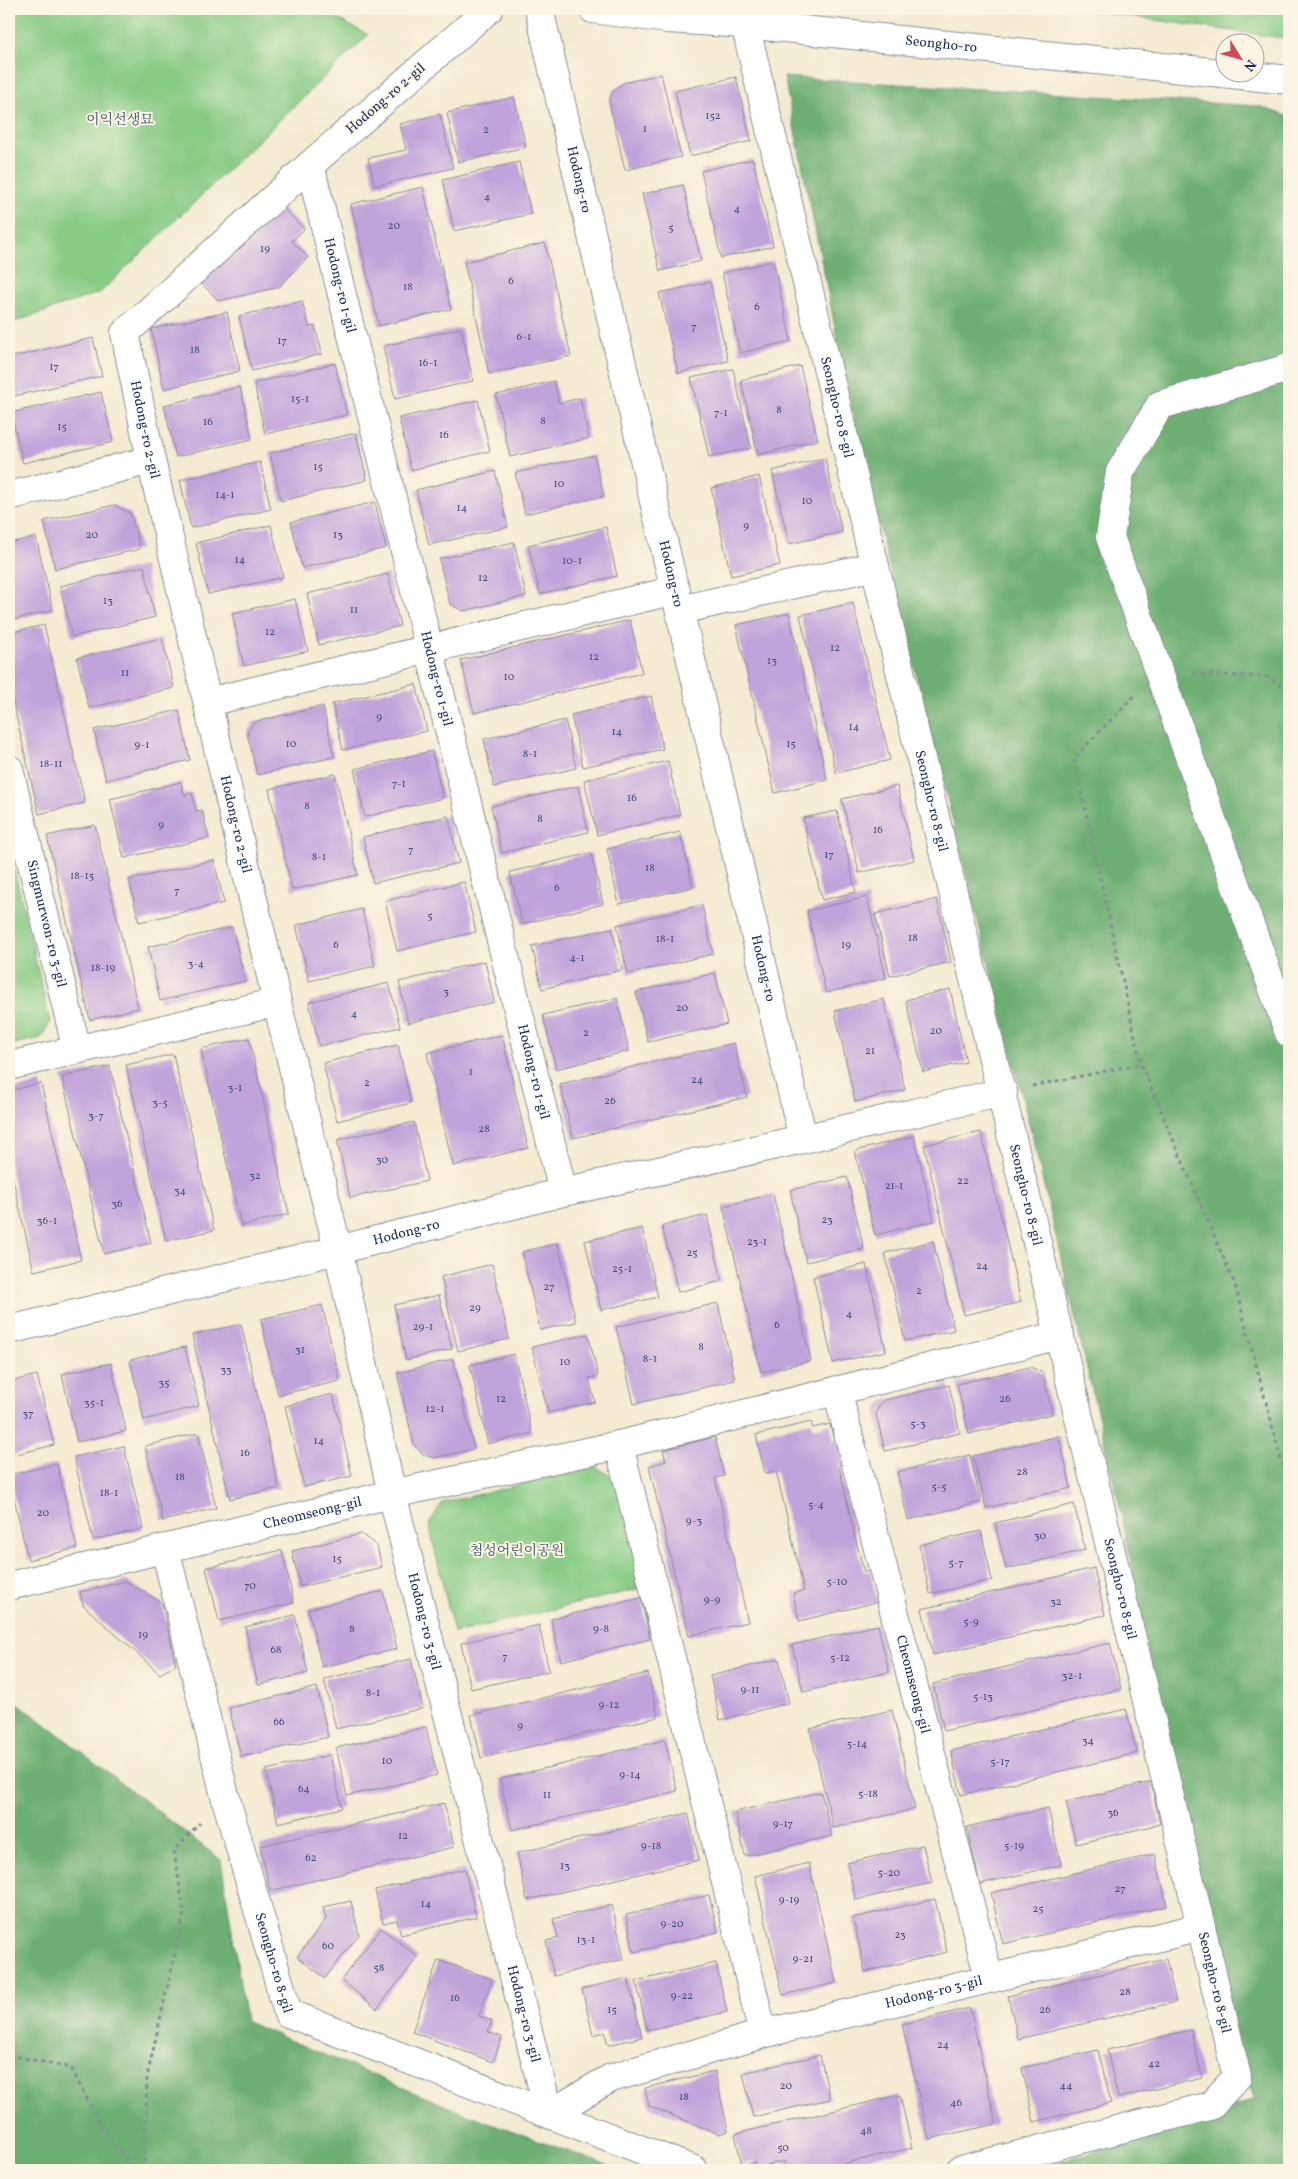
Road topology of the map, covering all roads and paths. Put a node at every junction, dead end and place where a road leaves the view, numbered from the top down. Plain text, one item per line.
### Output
1 (489, 9) edge
2 (539, 9) edge
3 (593, 9) edge
4 (745, 24) junction
5 (1289, 80) edge
6 (310, 165) junction
7 (1289, 368) edge
8 (151, 460) junction
9 (9, 496) edge
10 (875, 566) junction
11 (678, 600) junction
12 (430, 648) junction
13 (1158, 672) junction
14 (1289, 692) edge
15 (208, 702) junction
16 (9, 768) edge
17 (277, 1002) junction
18 (1289, 1033) edge
19 (77, 1050) junction
20 (1141, 1064) junction
21 (9, 1066) edge
22 (1002, 1092) junction
23 (803, 1140) junction
24 (564, 1192) junction
25 (338, 1250) junction
26 (9, 1330) edge
27 (1060, 1335) junction
28 (837, 1390) junction
29 (619, 1445) junction
30 (1289, 1489) edge
31 (392, 1494) junction
32 (165, 1548) junction
33 (9, 1586) edge
34 (225, 1796) junction
35 (1202, 1927) junction
36 (989, 1978) junction
37 (763, 2034) junction
38 (9, 2055) edge
39 (549, 2114) junction
40 (134, 2170) edge
41 (144, 2170) edge
42 (204, 2170) edge
43 (215, 2170) edge
44 (694, 2170) edge
45 (960, 2170) edge

1 - 6 street, Hodong-ro 2-gil
2 - 11 street, Hodong-ro
3 - 4 street, Seongho-ro
4 - 5 street, Seongho-ro
4 - 10 street, Seongho-ro 8-gil
6 - 8 street, Hodong-ro 2-gil
6 - 12 street, Hodong-ro 1-gil
7 - 13 street
8 - 9 street
8 - 15 street, Hodong-ro 2-gil
10 - 11 street
10 - 22 street, Seongho-ro 8-gil
11 - 12 street
11 - 23 street, Hodong-ro
12 - 15 street
12 - 24 street, Hodong-ro 1-gil
13 - 14 path
13 - 18 street
13 - 20 path
15 - 17 street, Hodong-ro 2-gil
16 - 19 street, Singmurwon-ro 3-gil
17 - 19 street
17 - 25 street, Hodong-ro 2-gil
19 - 21 street
20 - 22 path
20 - 30 path
22 - 23 street, Hodong-ro
22 - 27 street, Seongho-ro 8-gil
23 - 24 street, Hodong-ro
24 - 25 street, Hodong-ro
25 - 26 street, Hodong-ro
25 - 31 street, Hodong-ro 3-gil
27 - 28 street, Cheomseong-gil
27 - 35 street, Seongho-ro 8-gil
28 - 29 street, Cheomseong-gil
28 - 36 street, Cheomseong-gil
29 - 31 street, Cheomseong-gil
29 - 37 street
31 - 32 street, Cheomseong-gil
31 - 39 street, Hodong-ro 3-gil
32 - 33 street, Cheomseong-gil
32 - 34 street, Seongho-ro 8-gil
34 - 39 street, Seongho-ro 8-gil
34 - 41 path
35 - 36 street, Hodong-ro 3-gil
35 - 45 street, Seongho-ro 8-gil
36 - 37 street, Hodong-ro 3-gil
37 - 39 street, Hodong-ro 3-gil
38 - 40 path
39 - 44 street, Seongho-ro 8-gil
42 - 43 path

